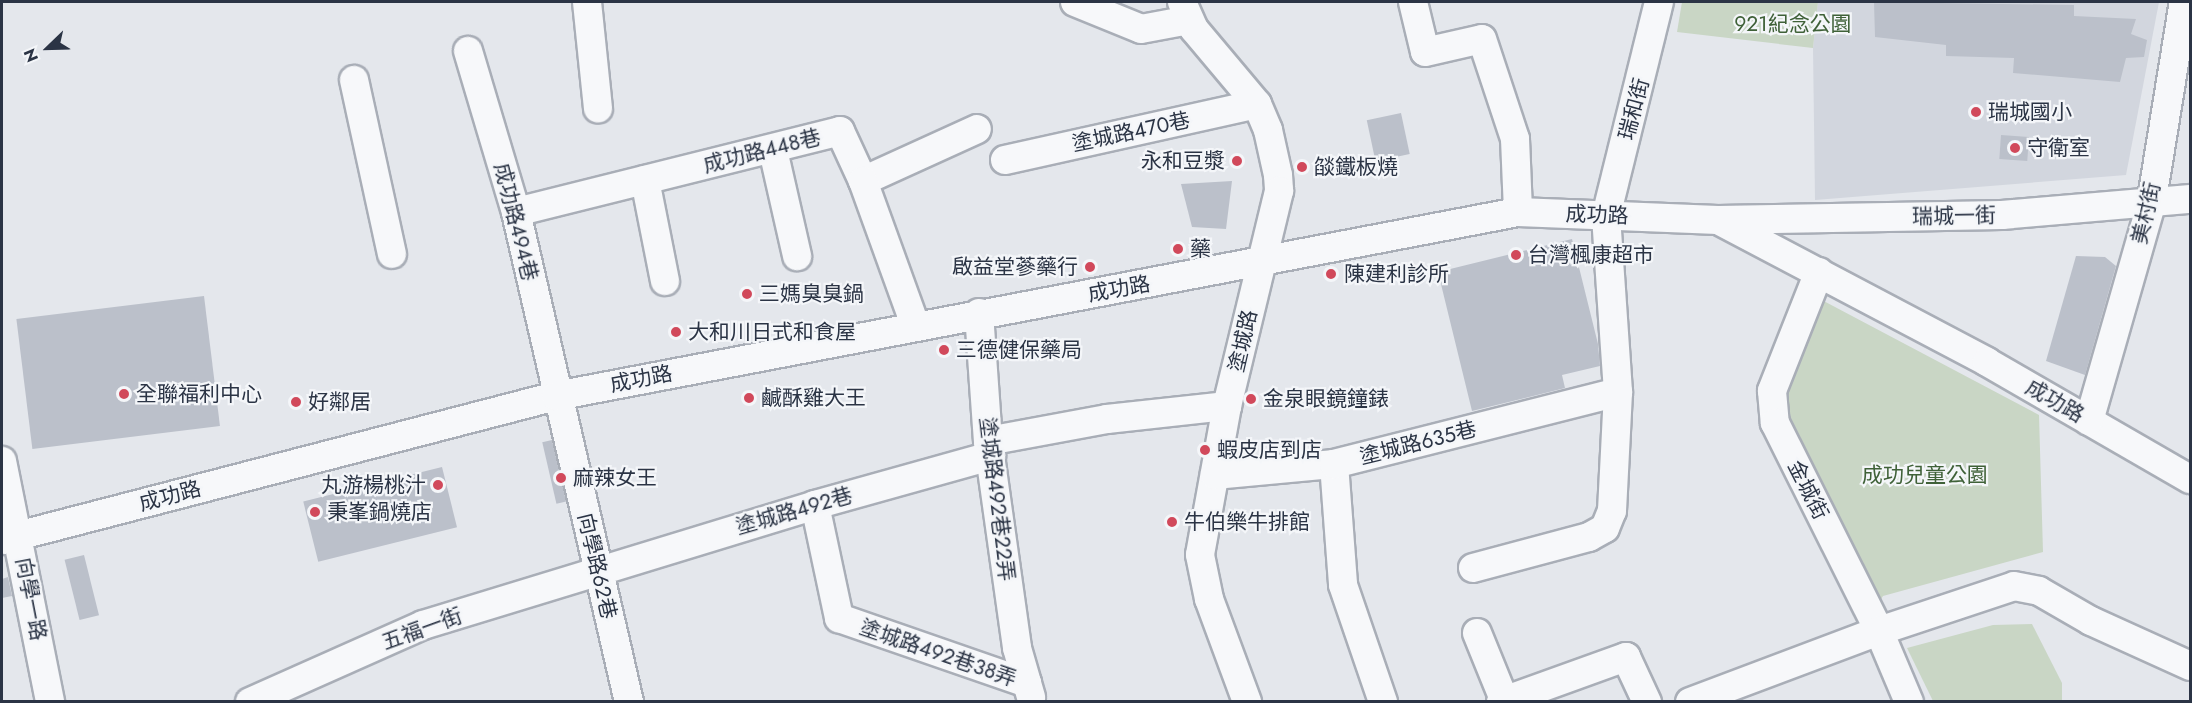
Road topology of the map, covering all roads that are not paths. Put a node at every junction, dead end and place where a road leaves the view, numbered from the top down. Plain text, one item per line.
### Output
1 (587, 2) edge
2 (1075, 2) edge
3 (1413, 2) edge
4 (1659, 2) edge
5 (2184, 2) edge
6 (1186, 11) edge
7 (468, 51) dead end
8 (354, 80) dead end
9 (1257, 104) junction
10 (598, 108) dead end
11 (977, 129) dead end
12 (773, 150) junction
13 (1005, 160) dead end
14 (645, 180) junction
15 (863, 181) junction
16 (2190, 199) edge
17 (2151, 205) junction
18 (516, 212) junction
19 (1518, 212) junction
20 (1606, 216) junction
21 (1718, 220) junction
22 (392, 254) dead end
23 (797, 256) dead end
24 (1260, 264) junction
25 (1819, 272) junction
26 (665, 281) dead end
27 (979, 313) junction
28 (915, 326) junction
29 (1618, 392) junction
30 (556, 396) junction
31 (1227, 406) junction
32 (2089, 421) junction
33 (990, 449) junction
34 (2, 461) edge
35 (1334, 464) junction
36 (1215, 475) junction
37 (2190, 479) edge
38 (814, 505) junction
39 (10, 538) edge
40 (1473, 568) dead end
41 (599, 569) junction
42 (1879, 631) junction
43 (1477, 633) dead end
44 (2190, 666) edge
45 (1030, 692) edge
46 (1504, 701) edge
47 (50, 702) edge
48 (250, 702) edge
49 (629, 702) edge
50 (1248, 702) edge
51 (1383, 702) edge
52 (1647, 702) edge
53 (1690, 702) edge
54 (1909, 702) edge

1 - 10 street
2 - 6 street
3 - 19 street
4 - 20 street, 瑞和街
5 - 17 street, 美村街
6 - 9 street, 塗城路
7 - 18 street, 成功路494巷
8 - 22 street
9 - 13 street, 塗城路470巷
9 - 24 street, 塗城路
11 - 15 street
12 - 14 street, 成功路448巷
12 - 15 street, 成功路448巷
12 - 23 street
14 - 18 street, 成功路448巷
14 - 26 street
15 - 28 street, 成功路448巷
16 - 17 street, 瑞城一街
17 - 21 street, 瑞城一街
17 - 32 street, 美村街
18 - 30 street, 成功路494巷
19 - 20 street, 成功路
19 - 24 street, 成功路
20 - 21 street, 成功路
20 - 29 street, 瑞和街
21 - 25 street, 成功路
24 - 27 street, 成功路
24 - 31 street, 塗城路
25 - 32 street, 成功路
25 - 42 street, 金城街
27 - 28 street, 成功路
27 - 33 street, 塗城路492巷22弄
28 - 30 street, 成功路
29 - 35 street, 塗城路635巷
29 - 40 street, 瑞和街
30 - 39 street, 成功路
30 - 41 street, 向學路62巷
31 - 33 street, 塗城路492巷
31 - 36 street, 塗城路
32 - 37 street, 成功路
33 - 38 street, 塗城路492巷
33 - 45 street, 塗城路492巷22弄
34 - 39 street, 向學一路
35 - 36 street, 塗城路635巷
35 - 51 street
36 - 50 street, 塗城路
38 - 41 street, 塗城路492巷
38 - 45 street, 塗城路492巷38弄
39 - 47 street, 向學一路
41 - 48 street, 五福一街
41 - 49 street, 向學路62巷
42 - 44 street
42 - 53 street
42 - 54 street, 金城街
43 - 46 street
46 - 52 street

